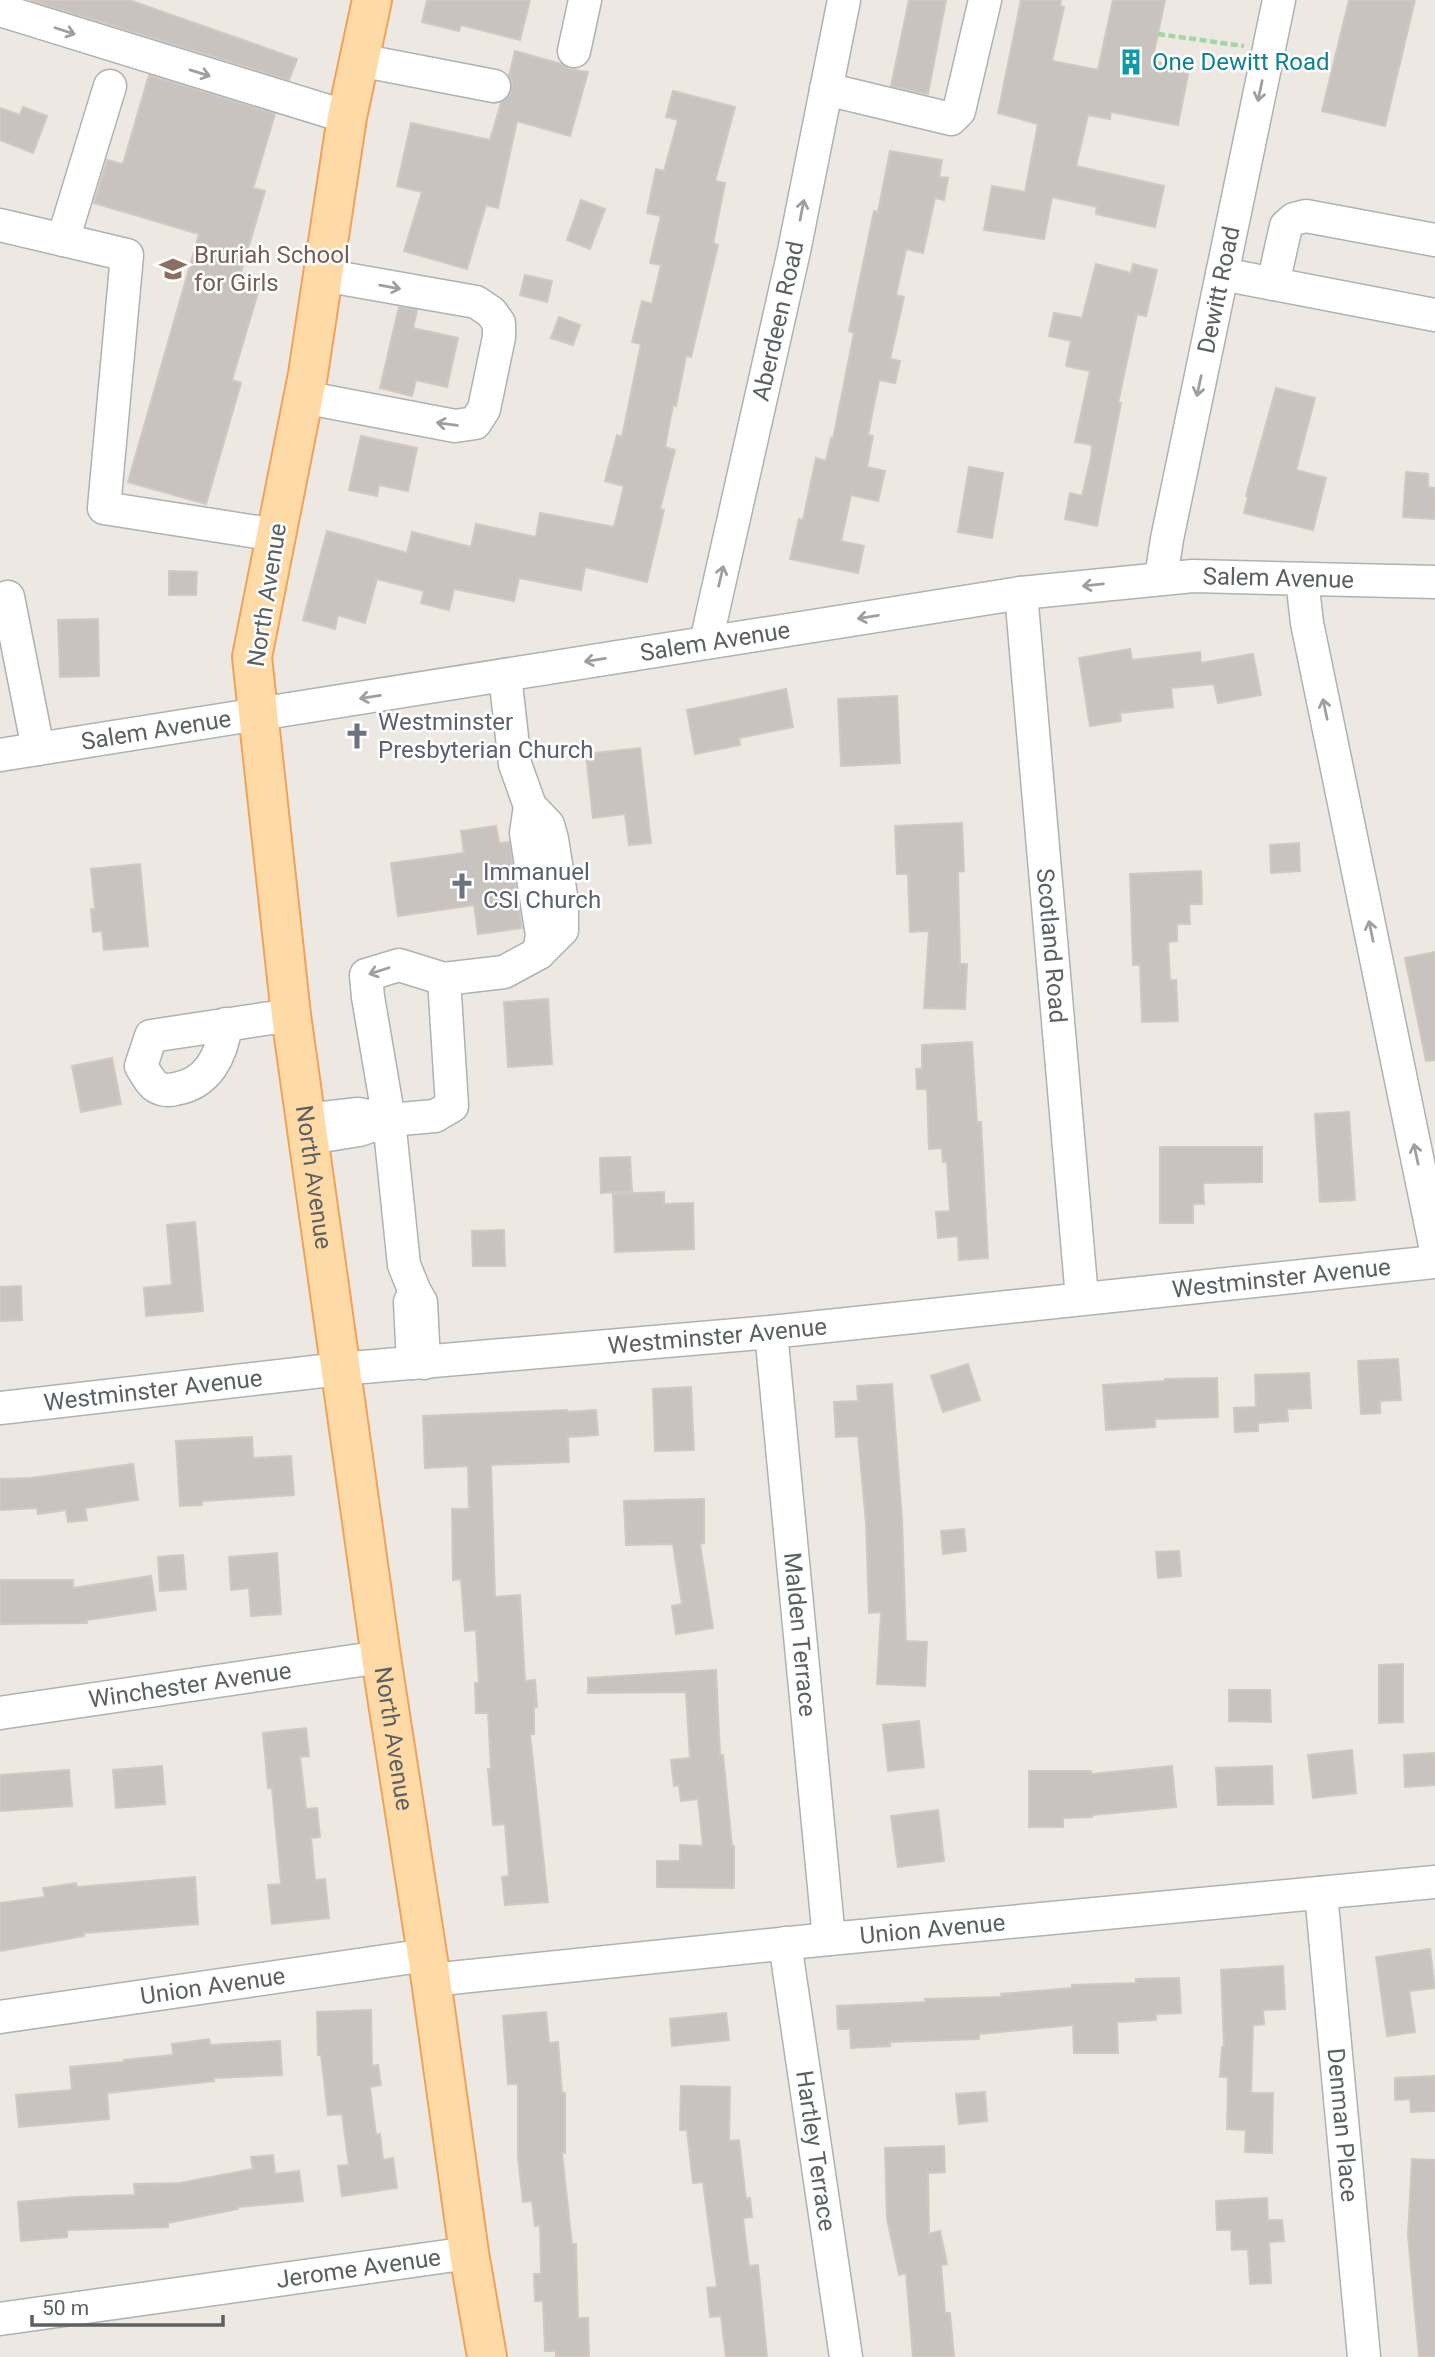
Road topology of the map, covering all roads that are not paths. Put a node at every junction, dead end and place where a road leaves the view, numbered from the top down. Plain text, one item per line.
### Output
1 (372, 0) edge
2 (585, 0) edge
3 (845, 0) edge
4 (985, 0) edge
5 (1279, 0) edge
6 (0, 10) edge
7 (574, 51) dead end
8 (359, 60) junction
9 (110, 86) dead end
10 (494, 86) dead end
11 (826, 89) junction
12 (346, 117) junction
13 (0, 225) edge
14 (63, 240) junction
15 (1435, 240) edge
16 (1222, 274) junction
17 (323, 275) junction
18 (1273, 284) junction
19 (1435, 315) edge
20 (303, 397) junction
21 (276, 535) junction
22 (1161, 578) junction
23 (1302, 579) junction
24 (1435, 582) edge
25 (1021, 593) junction
26 (8, 597) dead end
27 (706, 642) junction
28 (505, 675) junction
29 (258, 715) junction
30 (38, 749) junction
31 (0, 755) edge
32 (444, 979) junction
33 (291, 1015) junction
34 (226, 1024) dead end
35 (389, 1120) junction
36 (307, 1129) junction
37 (1435, 1245) edge
38 (1435, 1262) edge
39 (1082, 1298) junction
40 (771, 1332) junction
41 (419, 1363) junction
42 (340, 1369) junction
43 (0, 1408) edge
44 (381, 1657) junction
45 (0, 1713) edge
46 (1435, 1882) edge
47 (1321, 1894) junction
48 (829, 1939) junction
49 (785, 1943) junction
50 (429, 1968) junction
51 (0, 2017) edge
52 (468, 2253) junction
53 (0, 2319) edge
54 (487, 2357) edge
55 (846, 2357) edge
56 (1364, 2357) edge

1 - 8 main road, North Avenue
2 - 7 street
3 - 11 street, Aberdeen Road
4 - 11 street
5 -> 16 street, Dewitt Road
6 -> 12 street
8 - 10 street
8 - 12 main road, North Avenue
9 - 14 street
27 -> 11 street, Aberdeen Road
12 - 17 main road, North Avenue
13 - 14 street
14 - 21 street
15 - 18 street
16 - 18 street
16 -> 22 street, Dewitt Road
17 - 20 main road, North Avenue
17 -> 20 street
18 - 19 street
20 - 21 main road, North Avenue
21 - 29 main road, North Avenue
22 - 23 street, Salem Avenue
22 -> 25 street, Salem Avenue
23 - 24 street, Salem Avenue
37 -> 23 street
25 -> 27 street, Salem Avenue
25 - 39 street, Scotland Road
26 - 30 street
27 -> 28 street, Salem Avenue
28 -> 29 street, Salem Avenue
28 - 32 street
29 - 30 street, Salem Avenue
29 - 33 main road, North Avenue
30 - 31 street, Salem Avenue
32 - 35 street
32 -> 35 street
33 - 34 street
33 - 36 main road, North Avenue
35 - 36 street
35 - 41 street
36 - 42 main road, North Avenue
38 - 39 street, Westminster Avenue
39 - 40 street, Westminster Avenue
40 - 41 street, Westminster Avenue
40 - 48 street, Malden Terrace
41 - 42 street, Westminster Avenue
42 - 43 street, Westminster Avenue
42 - 44 main road, North Avenue
44 - 45 street, Winchester Avenue
44 - 50 main road, North Avenue
46 - 47 street, Union Avenue
47 - 48 street, Union Avenue
47 - 56 street, Denman Place
48 - 49 street, Union Avenue
49 - 50 street, Union Avenue
49 - 55 street, Hartley Terrace
50 - 51 street, Union Avenue
50 - 52 main road, North Avenue
52 - 53 street, Jerome Avenue
52 - 54 main road, North Avenue

